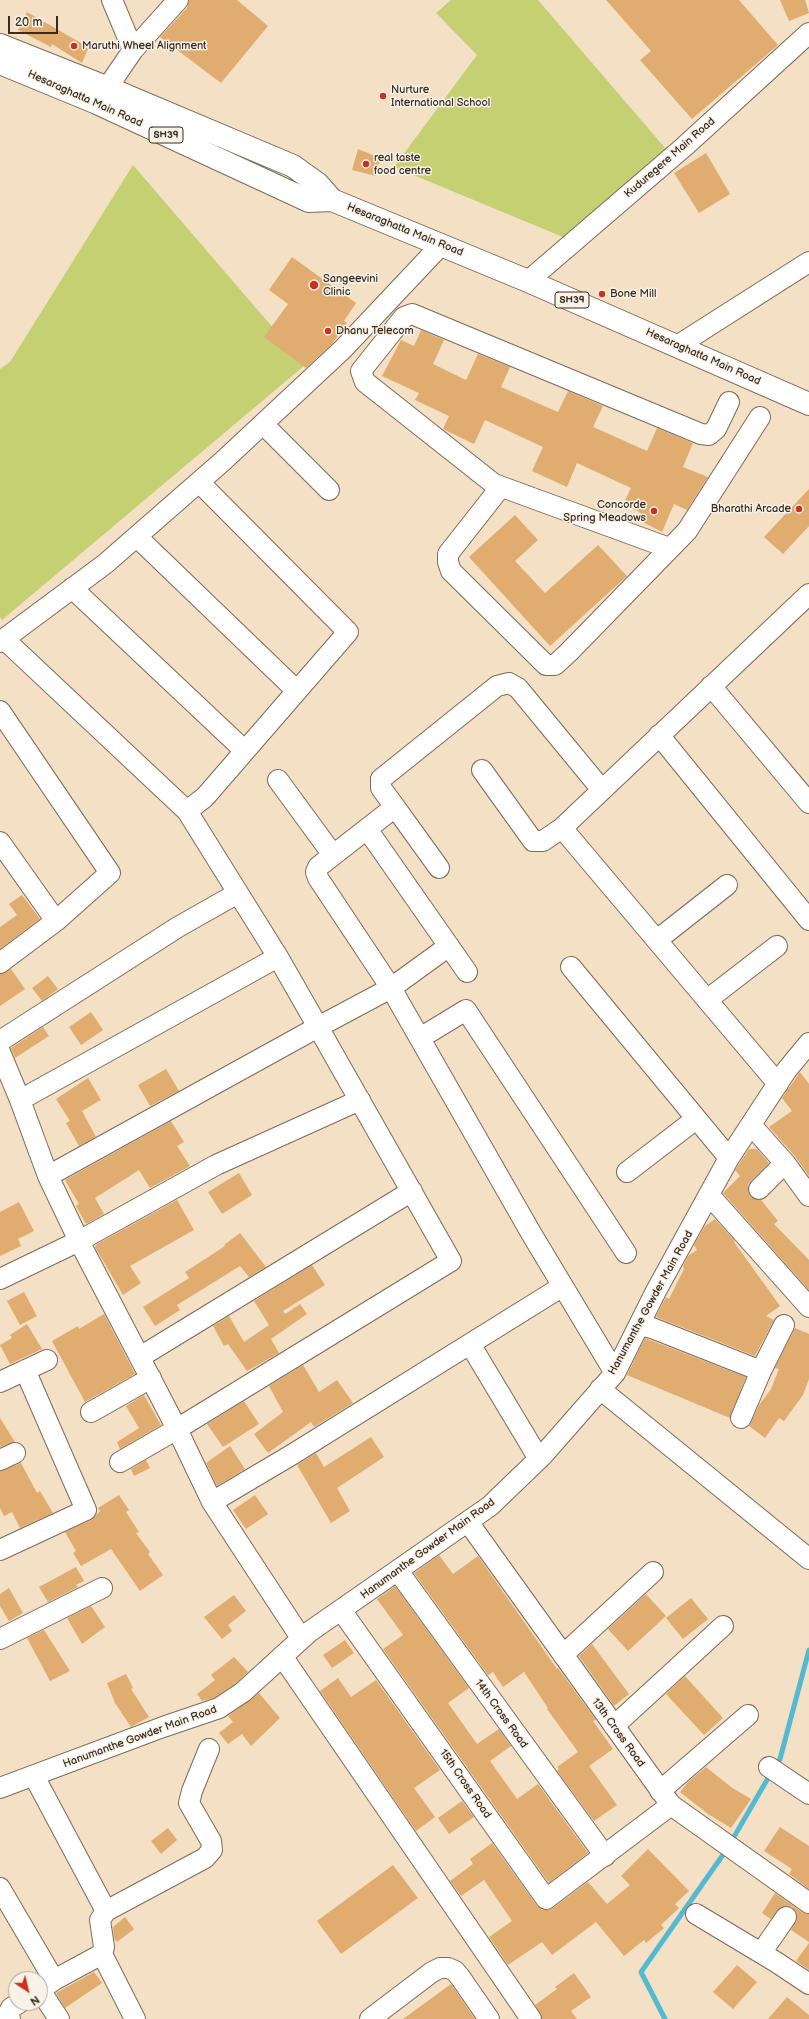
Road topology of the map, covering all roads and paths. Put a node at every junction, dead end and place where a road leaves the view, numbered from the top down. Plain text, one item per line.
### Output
1 (112, 0) edge
2 (178, 0) edge
3 (809, 34) edge
4 (0, 45) edge
5 (133, 50) junction
6 (0, 63) edge
7 (103, 95) junction
8 (441, 245) junction
9 (809, 262) edge
10 (528, 281) junction
11 (677, 346) junction
12 (728, 402) dead end
13 (809, 404) edge
14 (760, 418) dead end
15 (263, 424) junction
16 (199, 482) junction
17 (494, 484) junction
18 (329, 490) dead end
19 (137, 537) junction
20 (669, 548) junction
21 (72, 588) junction
22 (809, 594) edge
23 (2, 640) edge
24 (711, 686) junction
25 (297, 691) junction
26 (0, 711) edge
27 (659, 735) junction
28 (245, 751) junction
29 (482, 770) dead end
30 (278, 780) dead end
31 (602, 790) junction
32 (809, 803) edge
33 (395, 807) junction
34 (187, 811) junction
35 (562, 828) junction
36 (367, 829) junction
37 (0, 842) edge
38 (333, 855) junction
39 (439, 868) dead end
40 (728, 886) dead end
41 (238, 893) junction
42 (809, 920) edge
43 (56, 921) junction
44 (657, 940) junction
45 (449, 946) junction
46 (777, 946) dead end
47 (278, 957) junction
48 (0, 962) edge
49 (571, 967) dead end
50 (467, 972) dead end
51 (391, 988) junction
52 (707, 1000) junction
53 (318, 1028) junction
54 (420, 1038) junction
55 (0, 1041) edge
56 (0, 1052) edge
57 (805, 1057) edge
58 (778, 1084) junction
59 (20, 1100) junction
60 (360, 1100) junction
61 (696, 1119) junction
62 (751, 1125) junction
63 (729, 1158) junction
64 (785, 1163) junction
65 (627, 1172) dead end
66 (48, 1176) junction
67 (759, 1189) dead end
68 (412, 1191) junction
69 (710, 1196) junction
70 (809, 1196) edge
71 (79, 1241) junction
72 (626, 1253) dead end
73 (0, 1279) edge
74 (563, 1286) junction
75 (809, 1307) edge
76 (639, 1325) junction
77 (784, 1325) dead end
78 (470, 1344) junction
79 (140, 1357) junction
80 (47, 1360) dead end
81 (25, 1370) junction
82 (761, 1371) junction
83 (614, 1373) junction
84 (151, 1378) junction
85 (0, 1382) edge
86 (600, 1389) junction
87 (92, 1412) dead end
88 (741, 1418) dead end
89 (177, 1429) junction
90 (539, 1459) junction
91 (120, 1462) dead end
92 (212, 1502) junction
93 (468, 1522) junction
94 (0, 1550) edge
95 (809, 1559) edge
96 (398, 1571) junction
97 (653, 1572) dead end
98 (102, 1588) dead end
99 (341, 1610) junction
100 (723, 1626) dead end
101 (301, 1638) junction
102 (0, 1639) edge
103 (563, 1655) junction
104 (282, 1656) junction
105 (748, 1715) dead end
106 (614, 1726) junction
107 (209, 1750) dead end
108 (769, 1767) dead end
109 (34, 1776) junction
110 (0, 1788) edge
111 (809, 1794) edge
112 (665, 1798) junction
113 (605, 1856) junction
114 (0, 1888) edge
115 (809, 1903) edge
116 (106, 1911) junction
117 (696, 1914) dead end
118 (786, 1917) dead end
119 (761, 1953) junction
120 (102, 1954) junction
121 (38, 1971) edge
122 (809, 1984) edge
123 (48, 1985) edge
124 (48, 1994) edge
125 (59, 2019) edge
126 (135, 2019) edge
127 (370, 2019) edge
128 (489, 2019) edge
129 (531, 2019) edge

1 - 5 street
2 - 5 street
3 - 10 street, Kuduregere Main Road
4 - 7 main road
5 - 7 street
6 - 7 main road, Hesaraghatta Main Road
7 - 8 main road, Hesaraghatta Main Road / SH39
8 - 10 main road, Hesaraghatta Main Road / SH39
8 - 15 street
9 - 11 street
10 - 11 main road, Hesaraghatta Main Road / SH39
11 - 13 main road, Hesaraghatta Main Road / SH39
12 - 17 street
14 - 20 street
15 - 16 street
15 - 18 street
16 - 19 street
16 - 25 street
17 - 20 street
17 - 20 street
19 - 21 street
19 - 25 street
21 - 23 street
21 - 28 street
22 - 24 street
23 - 34 street
24 - 27 street
24 - 32 street
25 - 28 street
26 - 43 street
27 - 31 street
27 - 42 street
28 - 34 street
29 - 35 street
30 - 38 street
31 - 33 street
31 - 35 street
33 - 36 street
33 - 39 street
34 - 41 street
35 - 44 street
36 - 38 street
36 - 45 street
37 - 43 street
38 - 51 street
40 - 44 street
41 - 47 street
41 - 55 street
43 - 48 street
44 - 52 street
45 - 50 street
45 - 51 street
46 - 52 street
47 - 53 street
47 - 59 street
49 - 61 street
51 - 53 street
51 - 54 street
52 - 58 street
53 - 60 street
53 - 66 street
54 - 72 street
54 - 74 street
56 - 59 street
57 - 58 street, Hanumanthe Gowder Main Road
58 - 62 street, Hanumanthe Gowder Main Road
59 - 66 street
60 - 68 street
60 - 71 street
61 - 63 street
61 - 65 street
62 - 63 street, Hanumanthe Gowder Main Road
62 - 64 street
63 - 69 street, Hanumanthe Gowder Main Road
64 - 67 street
64 - 70 street
66 - 71 street
68 - 79 street
68 - 89 street
69 - 75 street
69 - 76 street, Hanumanthe Gowder Main Road
71 - 73 street
71 - 79 street
74 - 78 street
74 - 83 street
76 - 82 street
76 - 83 street, Hanumanthe Gowder Main Road
77 - 82 street
78 - 90 street
78 - 92 street
79 - 84 street
80 - 81 street
81 - 85 street
81 - 94 street
82 - 88 street
83 - 86 street, Hanumanthe Gowder Main Road
84 - 87 street
84 - 89 street
86 - 90 street, Hanumanthe Gowder Main Road
86 - 95 street
89 - 91 street
89 - 92 street
90 - 93 street, Hanumanthe Gowder Main Road
92 - 101 street
93 - 96 street, Hanumanthe Gowder Main Road
93 - 103 street, 13th Cross Road
96 - 99 street, Hanumanthe Gowder Main Road
96 - 113 street, 14th Cross Road
97 - 103 street
98 - 102 street
99 - 101 street, Hanumanthe Gowder Main Road
99 - 113 street, 15th Cross Road
100 - 106 street
101 - 104 street, Hanumanthe Gowder Main Road
103 - 106 street, 13th Cross Road
104 - 109 street, Hanumanthe Gowder Main Road
104 - 129 street
105 - 112 street
106 - 112 street, 13th Cross Road
107 - 116 street
108 - 111 street
109 - 110 street, Hanumanthe Gowder Main Road
109 - 116 street
112 - 113 street
112 - 115 street, 13th Cross Road
114 - 121 street
116 - 120 street
117 - 119 street
118 - 119 street
119 - 122 street
120 - 123 street
120 - 126 street
124 - 125 street
127 - 128 street

